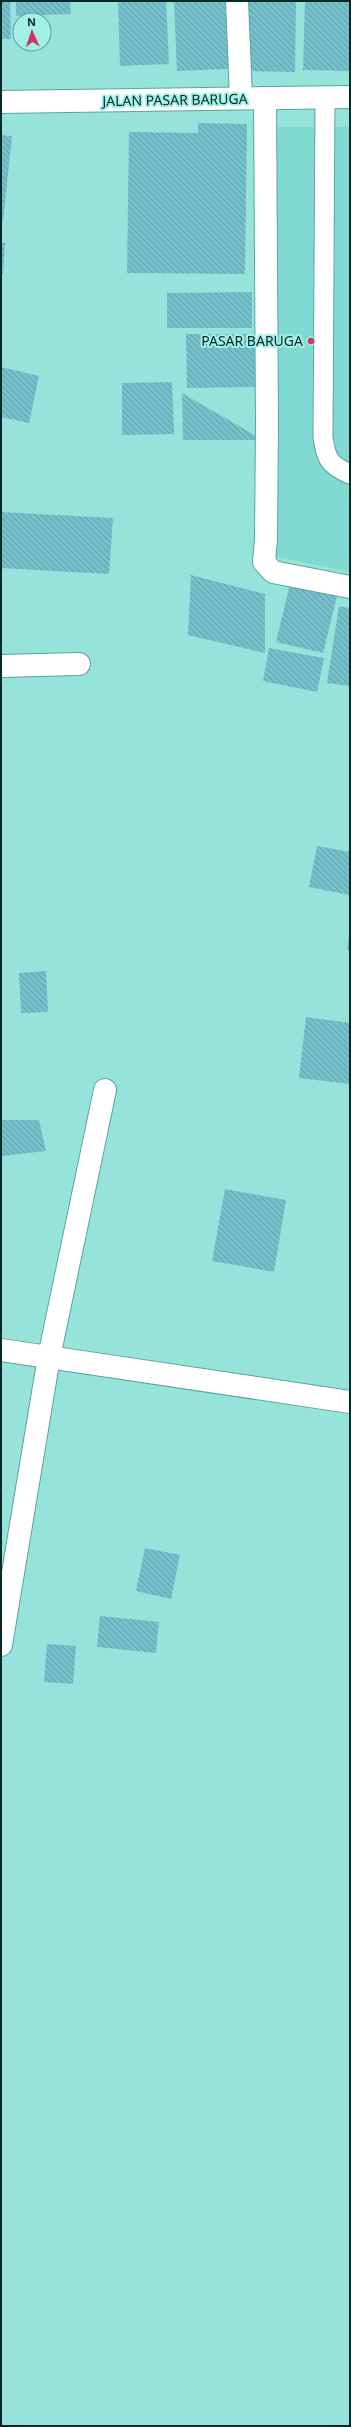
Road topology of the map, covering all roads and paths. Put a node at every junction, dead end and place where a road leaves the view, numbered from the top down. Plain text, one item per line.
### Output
1 (237, 1) edge
2 (350, 97) edge
3 (242, 98) junction
4 (265, 98) junction
5 (325, 98) junction
6 (1, 102) edge
7 (350, 474) edge
8 (350, 587) edge
9 (79, 664) dead end
10 (1, 666) edge
11 (105, 1090) dead end
12 (1, 1350) edge
13 (49, 1357) junction
14 (350, 1402) edge
15 (1, 1645) edge

1 - 3 street
2 - 5 street, JALAN PASAR BARUGA
3 - 4 street, JALAN PASAR BARUGA
3 - 6 street, JALAN PASAR BARUGA
4 - 5 street, JALAN PASAR BARUGA
4 - 8 street
5 - 7 lane
9 - 10 street
11 - 13 street
12 - 13 street
13 - 14 street
13 - 15 street

